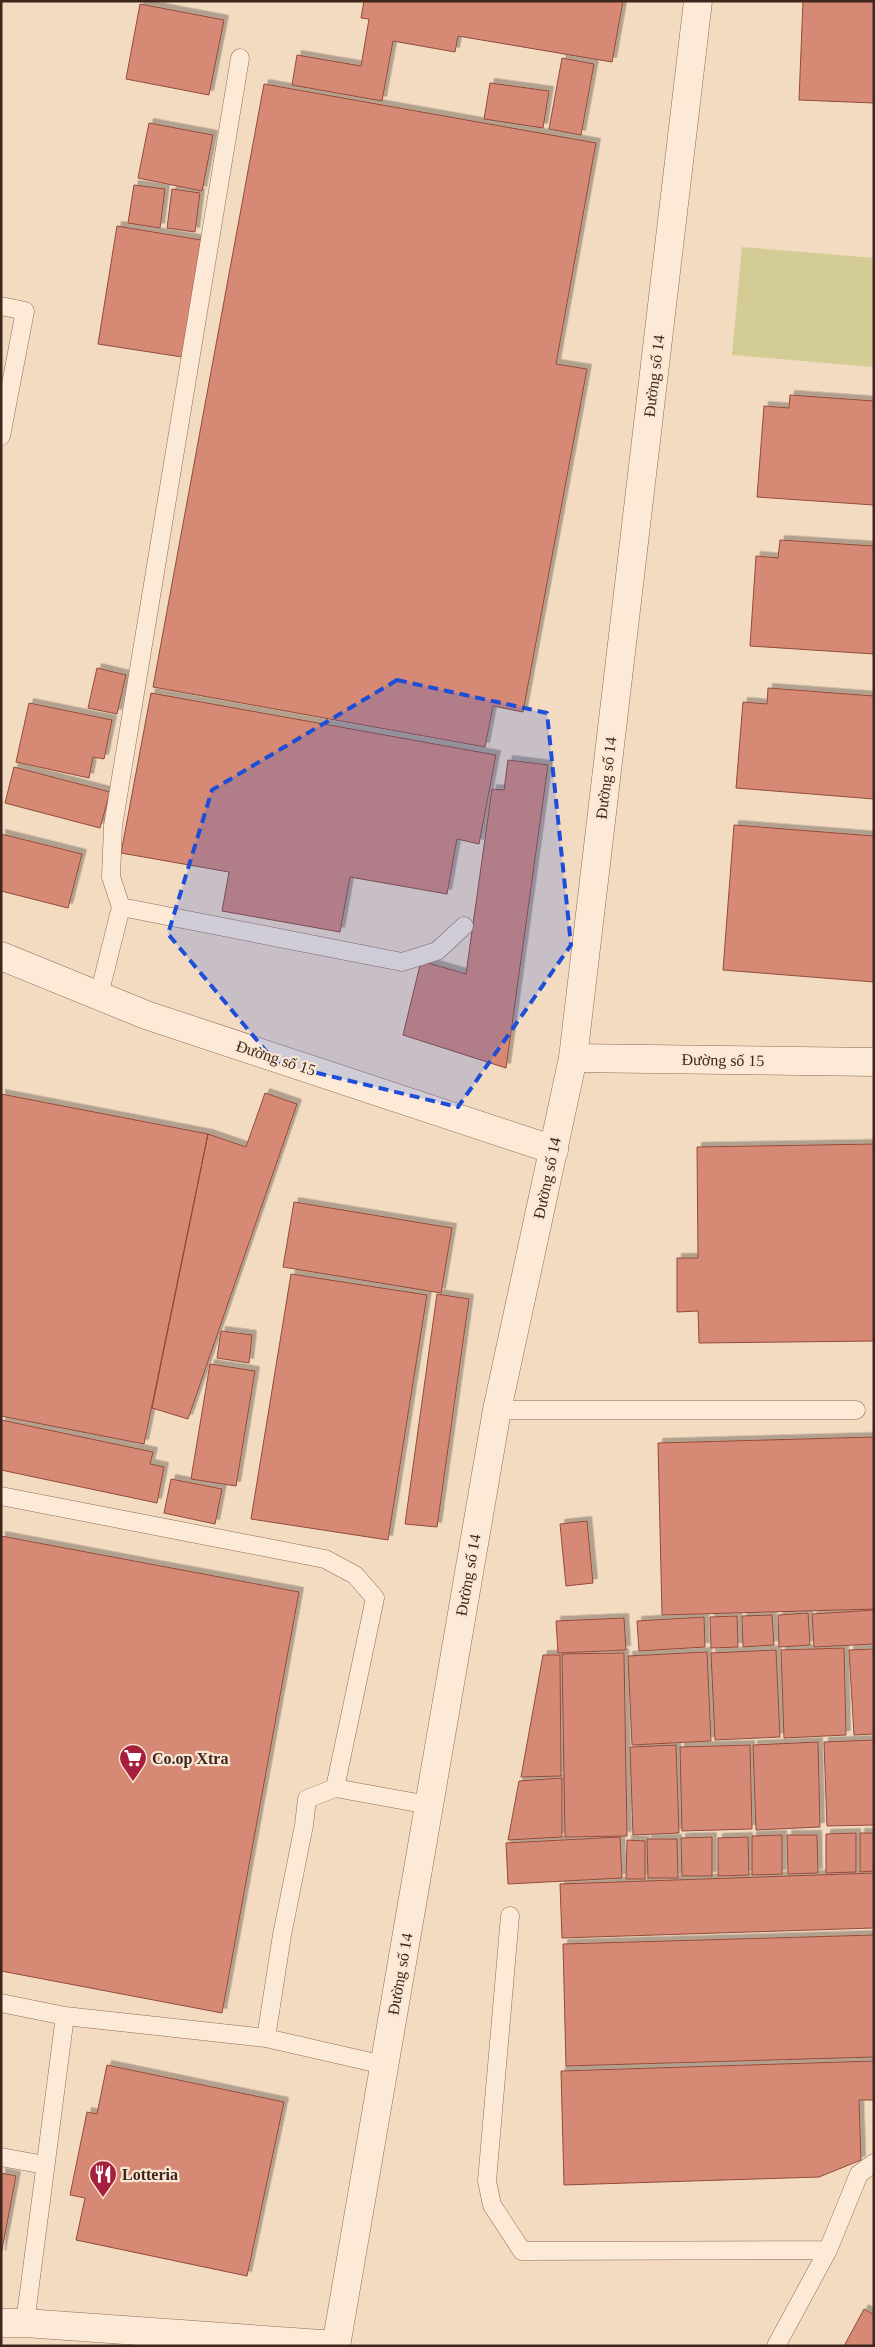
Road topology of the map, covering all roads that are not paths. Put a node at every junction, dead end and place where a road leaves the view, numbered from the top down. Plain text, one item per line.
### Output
1 (698, 1) edge
2 (240, 58) dead end
3 (1, 306) edge
4 (1, 436) edge
5 (121, 907) junction
6 (464, 926) dead end
7 (1, 956) edge
8 (99, 995) junction
9 (572, 1058) junction
10 (874, 1062) edge
11 (554, 1150) junction
12 (497, 1410) junction
13 (856, 1410) dead end
14 (1, 1496) edge
15 (335, 1788) junction
16 (429, 1805) junction
17 (510, 1916) dead end
18 (1, 2003) edge
19 (65, 2016) junction
20 (266, 2038) junction
21 (384, 2065) junction
22 (1, 2157) edge
23 (874, 2163) edge
24 (45, 2165) junction
25 (828, 2250) junction
26 (17, 2330) edge
27 (336, 2346) edge
28 (776, 2346) edge

1 - 9 street, Đường số 14
2 - 5 lane
3 - 4 lane
5 - 6 lane
5 - 8 lane
7 - 8 street, Đường số 15
8 - 11 street, Đường số 15
9 - 10 street, Đường số 15
9 - 11 street, Đường số 14
11 - 12 street, Đường số 14
12 - 13 lane
12 - 16 street, Đường số 14
14 - 15 lane
15 - 16 lane
15 - 20 lane
16 - 21 street, Đường số 14
17 - 25 lane
18 - 19 lane
19 - 20 lane
19 - 24 lane
20 - 21 lane
21 - 27 street, Đường số 14
22 - 24 lane
23 - 25 lane
24 - 26 lane
25 - 28 lane
26 - 27 street

